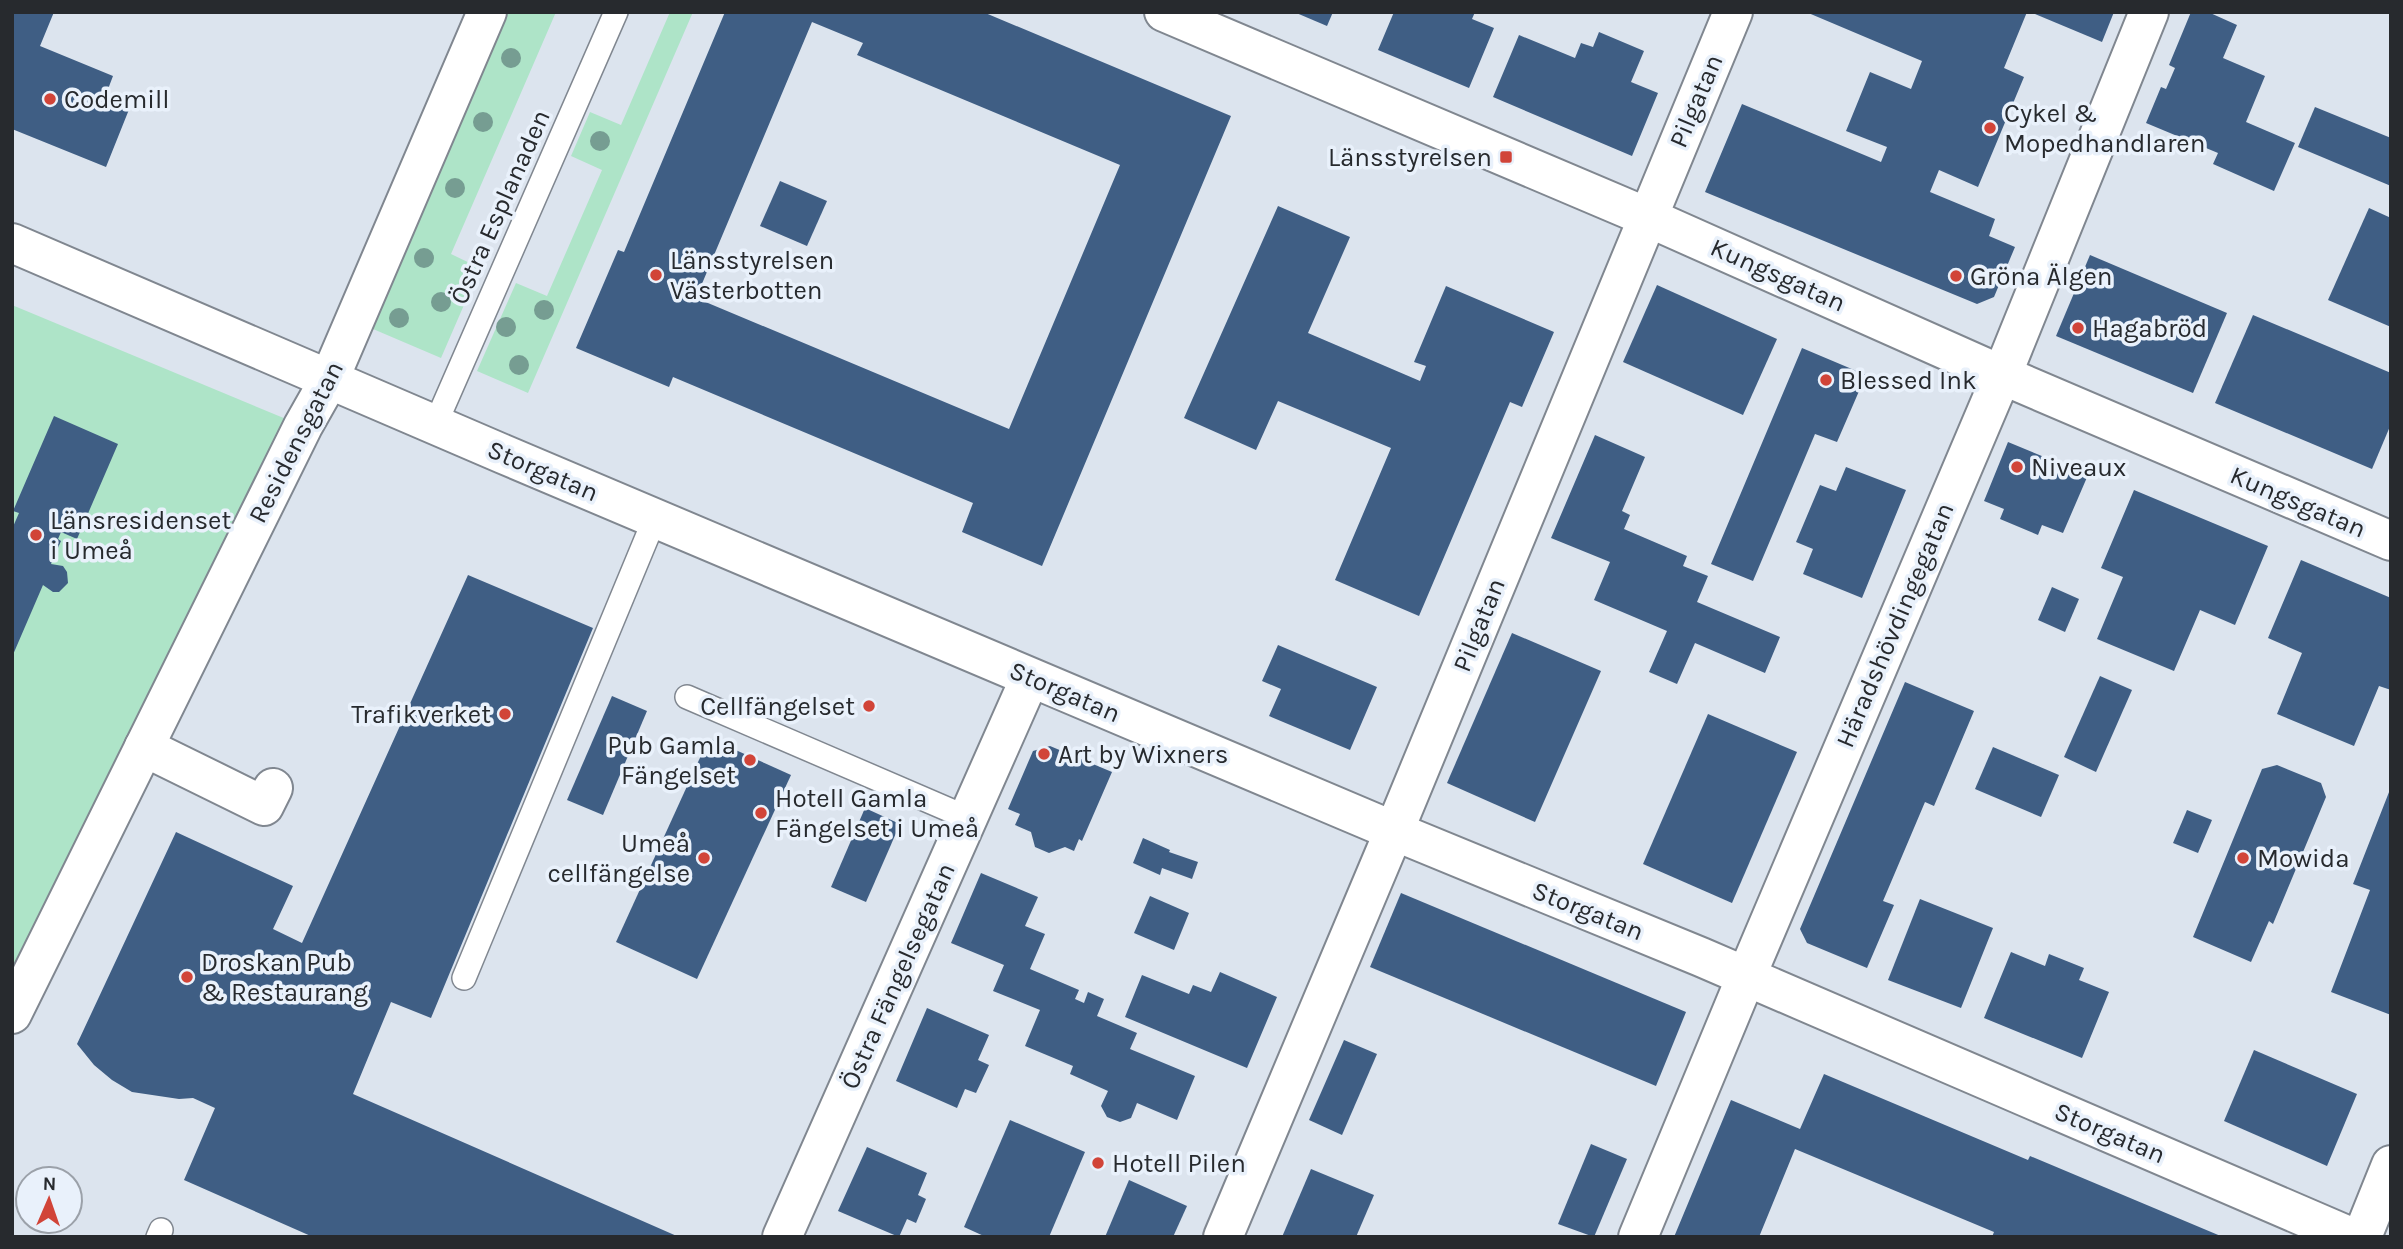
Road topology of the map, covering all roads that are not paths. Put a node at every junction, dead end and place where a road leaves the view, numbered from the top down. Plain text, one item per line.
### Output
1 (486, 12) edge
2 (616, 12) edge
3 (1164, 12) edge
4 (1733, 12) edge
5 (2149, 12) edge
6 (1647, 217) junction
7 (12, 243) edge
8 (2002, 375) junction
9 (329, 380) junction
10 (435, 425) junction
11 (655, 518) junction
12 (2391, 541) edge
13 (1030, 678) junction
14 (687, 697) dead end
15 (144, 747) junction
16 (273, 788) dead end
17 (968, 818) junction
18 (1394, 831) junction
19 (1746, 977) junction
20 (464, 978) dead end
21 (12, 1014) edge
22 (2391, 1166) edge
23 (782, 1237) edge
24 (1223, 1237) edge
25 (1638, 1237) edge
26 (2351, 1237) edge
27 (2362, 1237) edge

1 - 9 street, Residensgatan
2 - 10 lane, Östra Esplanaden
3 - 6 street, Kungsgatan
4 - 6 street, Pilgatan
5 - 8 street, Häradshövdingegatan
6 - 8 street, Kungsgatan
6 - 18 street, Pilgatan
7 - 9 street, Storgatan
8 - 12 street, Kungsgatan
8 - 19 street, Häradshövdingegatan
9 - 10 street, Storgatan
9 - 15 street, Residensgatan
10 - 11 street, Storgatan
11 - 13 street, Storgatan
11 - 20 lane
13 - 17 street, Östra Fängelsegatan
13 - 18 street, Storgatan
14 - 17 lane
15 - 16 street
15 - 21 street, Residensgatan
17 - 23 street, Östra Fängelsegatan
18 - 19 street, Storgatan
18 - 24 street, Pilgatan
19 - 25 street, Häradshövdingegatan
19 - 26 street, Storgatan
22 - 27 street

